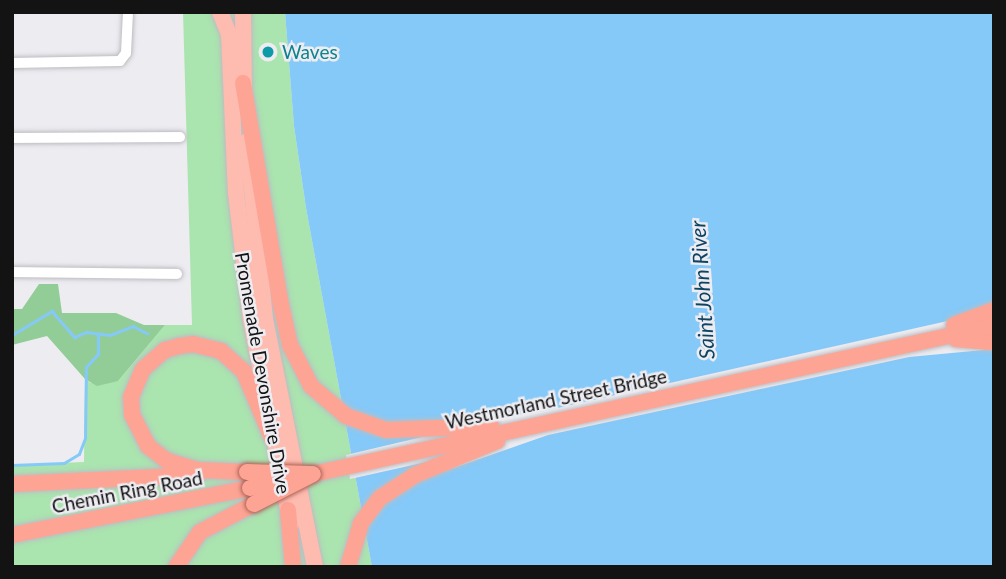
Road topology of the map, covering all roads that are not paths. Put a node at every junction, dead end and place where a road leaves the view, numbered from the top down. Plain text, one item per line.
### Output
1 (128, 12) edge
2 (220, 12) edge
3 (243, 12) edge
4 (12, 63) edge
5 (243, 83) junction
6 (12, 138) edge
7 (180, 138) dead end
8 (12, 272) edge
9 (177, 274) dead end
10 (994, 310) edge
11 (994, 326) edge
12 (940, 338) junction
13 (917, 342) junction
14 (994, 342) edge
15 (545, 422) junction
16 (272, 438) junction
17 (221, 474) junction
18 (313, 474) junction
19 (12, 484) edge
20 (250, 488) junction
21 (288, 510) junction
22 (14, 535) edge
23 (176, 567) edge
24 (293, 567) edge
25 (301, 567) edge
26 (315, 567) edge
27 (348, 567) edge

1 - 4 street
2 - 16 main road, Promenade Devonshire Drive
3 - 5 main road, Promenade Devonshire Drive
5 - 15 highway
5 - 26 main road, Promenade Devonshire Drive
6 - 7 street
8 - 9 street
10 - 13 highway
11 - 12 highway, Westmorland Street Bridge
12 - 13 highway, Westmorland Street Bridge
12 - 14 highway
13 - 15 highway, Westmorland Street Bridge
15 - 18 highway, Westmorland Street Bridge
15 - 27 highway
16 - 17 highway
16 - 21 main road, Promenade Devonshire Drive
17 - 19 highway
17 - 20 highway
18 - 20 highway, bridge
18 - 20 highway, bridge
20 - 22 highway, Chemin Ring Road
20 - 23 highway
21 - 24 highway
21 - 25 main road, Promenade Devonshire Drive

